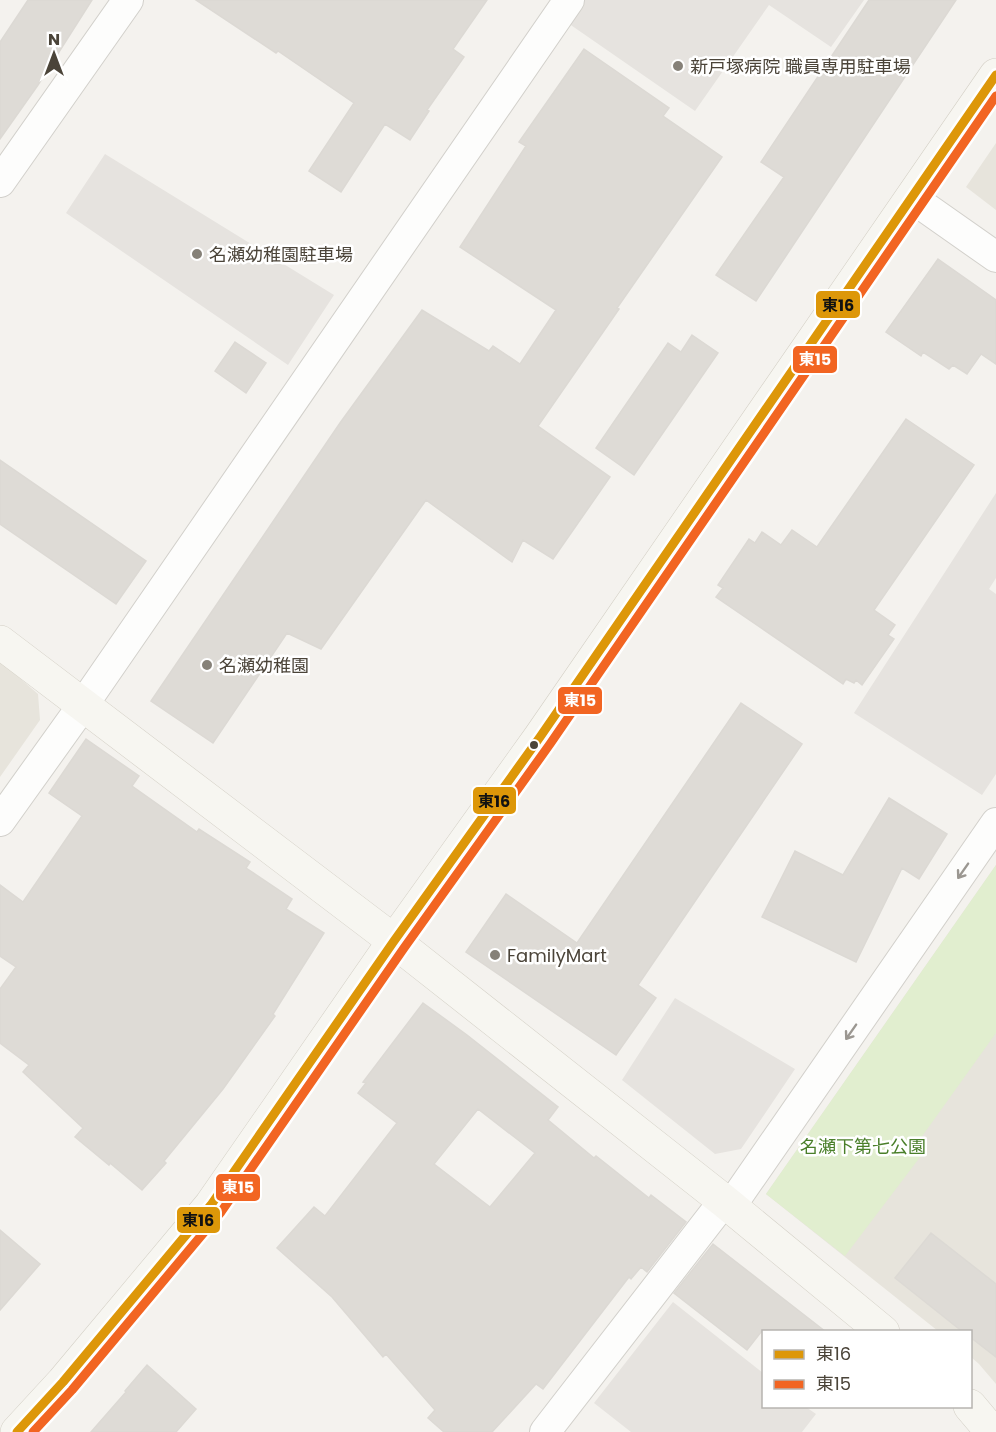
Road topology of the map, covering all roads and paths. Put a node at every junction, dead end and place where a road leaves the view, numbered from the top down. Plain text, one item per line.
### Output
1 (128, 0) edge
2 (569, 0) edge
3 (996, 75) edge
4 (0, 182) edge
5 (912, 198) junction
6 (996, 257) edge
7 (0, 642) edge
8 (83, 705) junction
9 (0, 821) edge
10 (996, 823) edge
11 (394, 941) junction
12 (727, 1204) junction
13 (881, 1330) edge
14 (971, 1408) edge
15 (17, 1432) edge
16 (545, 1432) edge
17 (992, 1432) edge

1 - 4 street
2 - 8 street
3 - 5 street
5 - 6 street
5 - 11 street
7 - 8 street
8 - 9 street
8 - 11 street
10 -> 12 street
11 - 12 street
11 - 15 street
12 - 13 street
12 - 16 street
14 - 17 street

